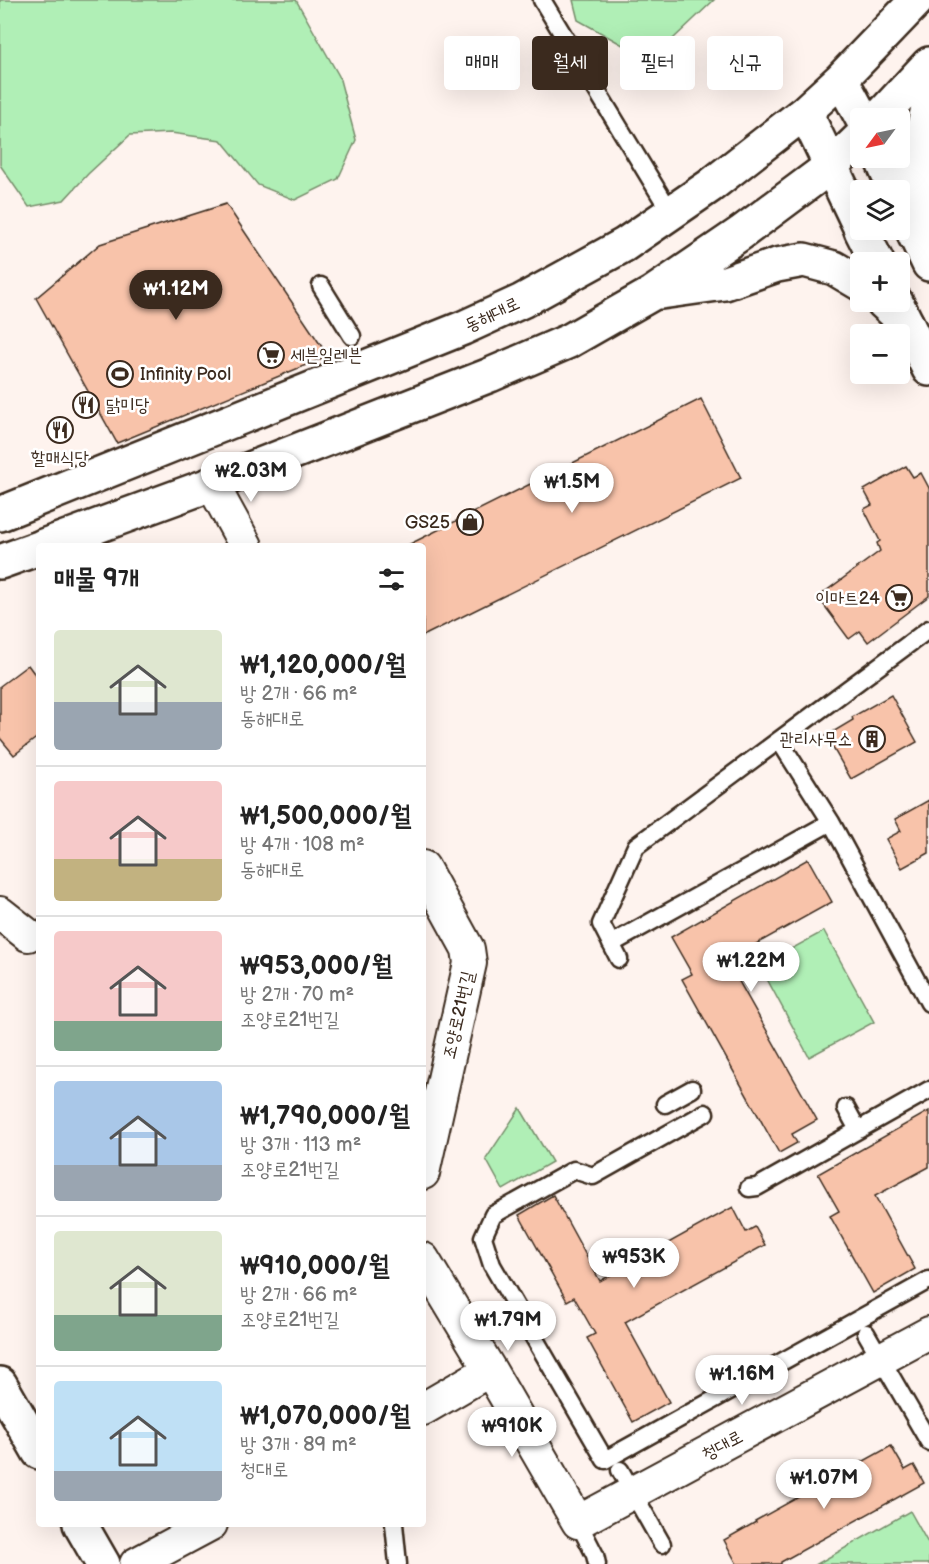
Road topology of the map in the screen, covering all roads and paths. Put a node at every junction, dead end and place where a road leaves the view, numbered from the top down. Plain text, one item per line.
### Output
1 (542, 0) edge
2 (917, 0) edge
3 (929, 64) edge
4 (841, 79) junction
5 (929, 104) edge
6 (857, 108) edge
7 (888, 108) edge
8 (805, 112) junction
9 (850, 148) edge
10 (831, 166) junction
11 (850, 206) edge
12 (671, 213) junction
13 (910, 224) edge
14 (922, 250) edge
15 (850, 277) edge
16 (321, 286) dead end
17 (653, 293) junction
18 (901, 313) edge
19 (352, 336) dead end
20 (929, 369) edge
21 (212, 484) junction
22 (0, 514) edge
23 (51, 543) edge
24 (244, 543) edge
25 (36, 549) edge
26 (0, 562) edge
27 (929, 629) edge
28 (779, 740) junction
29 (831, 822) junction
30 (426, 872) edge
31 (0, 914) edge
32 (33, 932) edge
33 (611, 944) junction
34 (620, 959) dead end
35 (929, 1003) edge
36 (692, 1089) dead end
37 (929, 1090) edge
38 (665, 1104) dead end
39 (846, 1108) dead end
40 (705, 1113) dead end
41 (858, 1130) junction
42 (426, 1160) edge
43 (749, 1188) dead end
44 (426, 1264) edge
45 (929, 1280) edge
46 (929, 1332) edge
47 (874, 1346) junction
48 (490, 1370) junction
49 (0, 1384) edge
50 (426, 1407) edge
51 (929, 1442) edge
52 (36, 1447) edge
53 (627, 1482) junction
54 (578, 1522) junction
55 (82, 1527) edge
56 (205, 1527) edge
57 (394, 1527) edge
58 (662, 1545) dead end
59 (103, 1564) edge
60 (136, 1564) edge
61 (398, 1564) edge
62 (597, 1564) edge

1 - 12 lane
2 - 4 main road, 동해대로
3 - 7 main road
4 - 6 main road
4 - 8 main road, 동해대로
5 - 14 main road
8 - 10 main road
8 - 12 main road, 동해대로
9 - 10 main road
10 - 11 main road
10 - 17 main road
12 - 22 main road, 동해대로
13 - 14 main road
15 - 17 main road
16 - 19 lane
17 - 21 main road
18 - 20 main road
21 - 23 main road
21 - 24 street
25 - 26 main road
27 - 28 lane
28 - 29 lane
28 - 33 lane
29 - 33 lane
29 - 35 lane
30 - 42 street, 조양로21번길
31 - 32 street
33 - 34 lane
36 - 38 lane
37 - 41 lane
39 - 41 lane
40 - 45 lane
41 - 43 lane
44 - 48 street
46 - 47 street, 청대로
47 - 51 lane
47 - 53 street, 청대로
48 - 50 street
48 - 54 street
49 - 52 main road
53 - 54 street, 청대로
53 - 58 lane
54 - 62 lane
55 - 59 main road
56 - 60 street
57 - 61 lane

